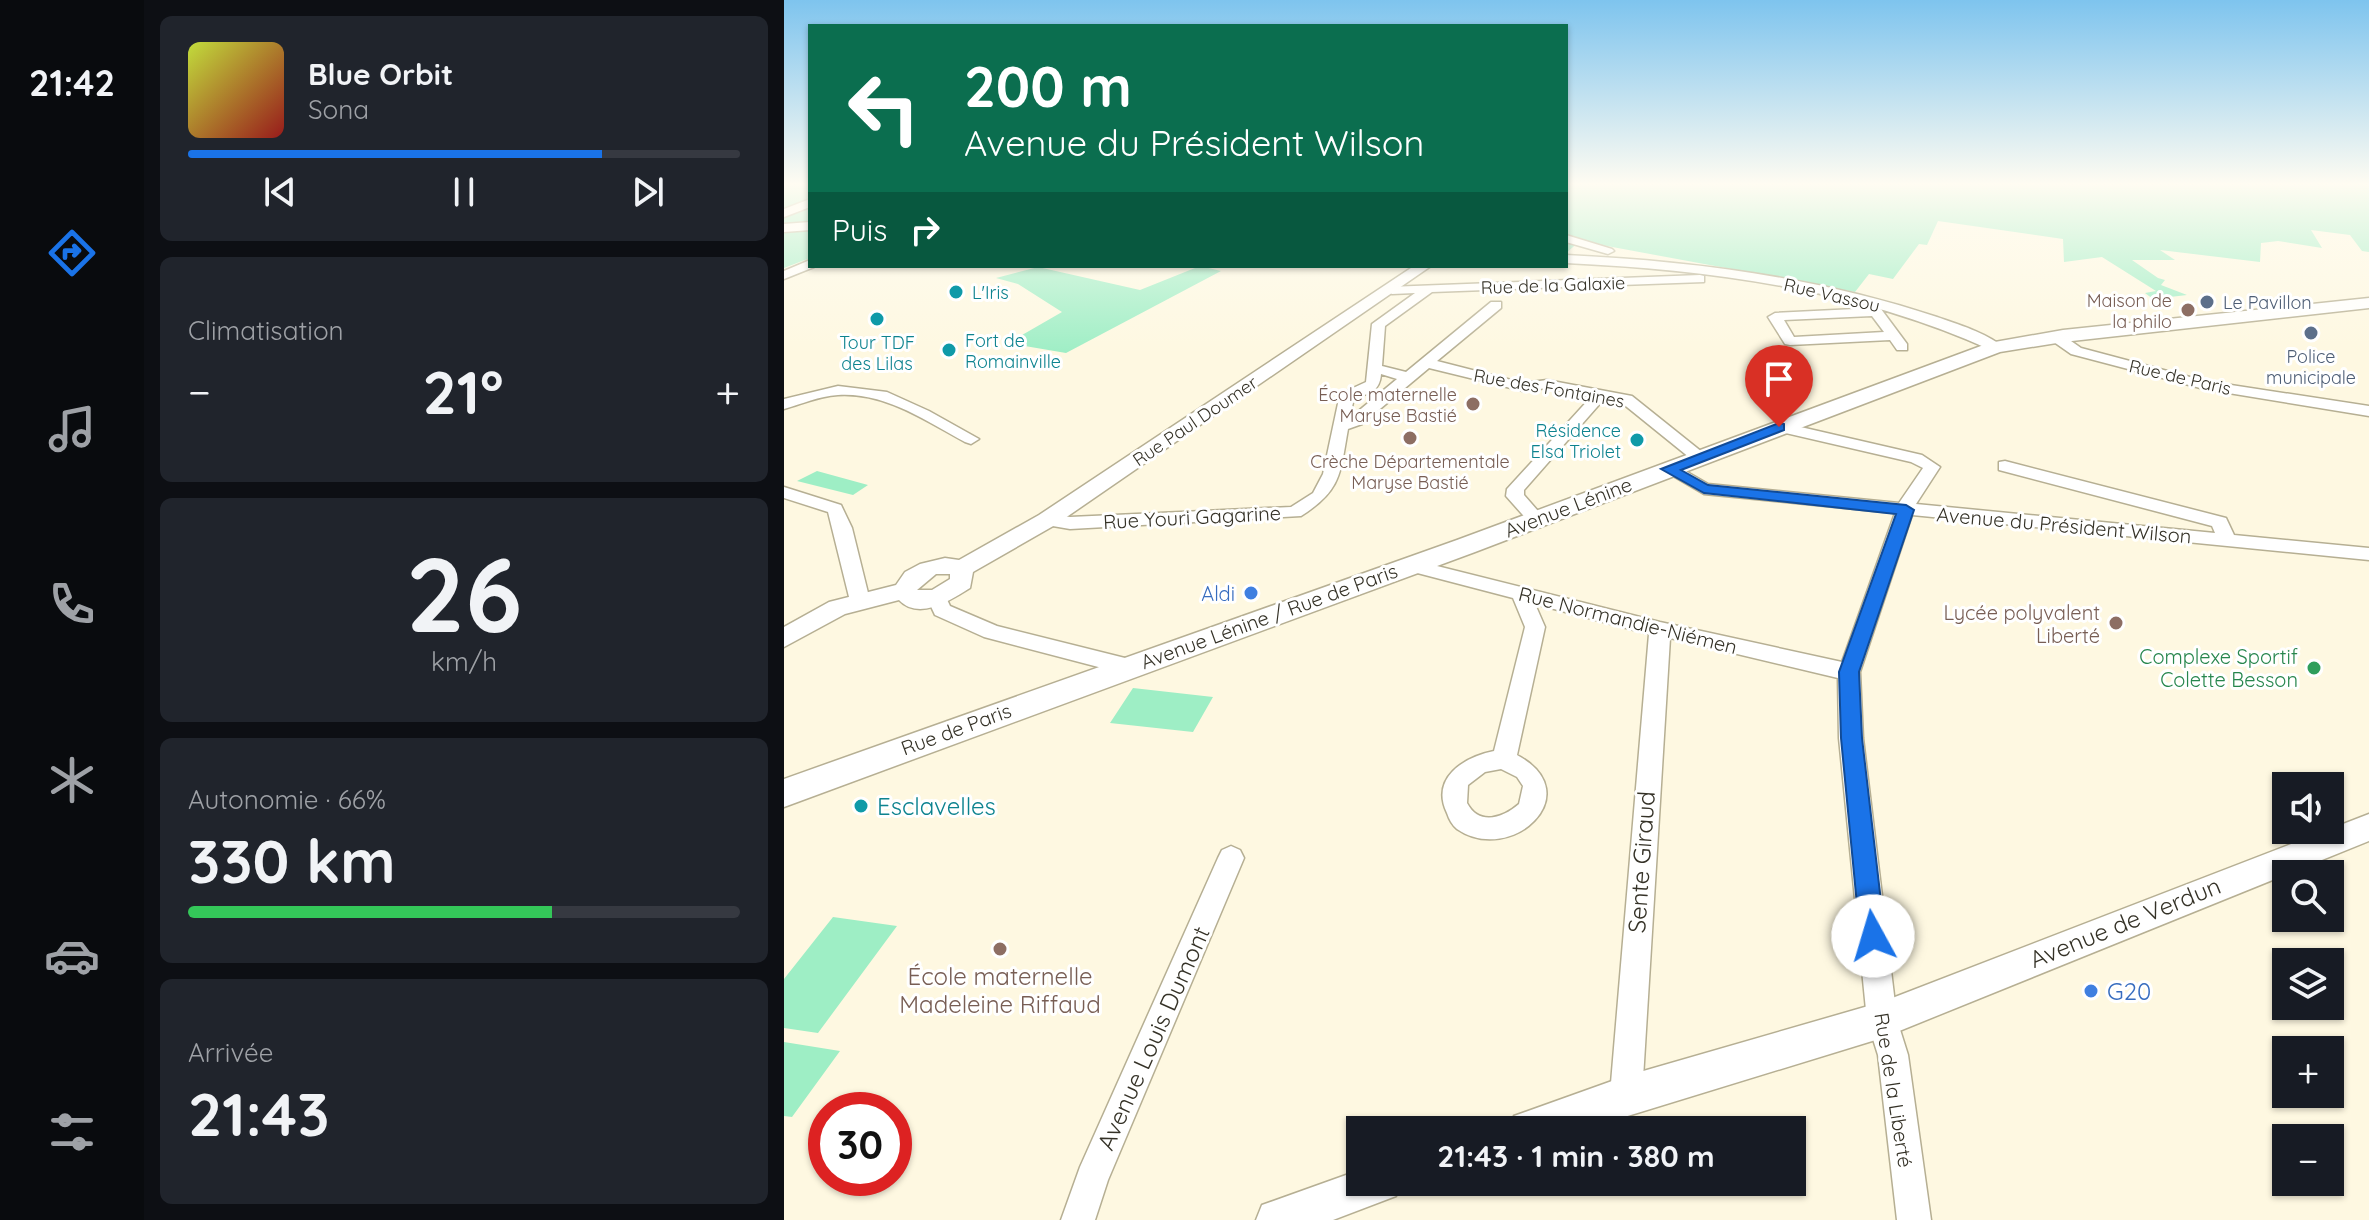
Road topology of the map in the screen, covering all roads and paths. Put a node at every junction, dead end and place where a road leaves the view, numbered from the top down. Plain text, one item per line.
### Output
1 (1578, 253) edge
2 (808, 265) edge
3 (1421, 268) edge
4 (1711, 272) junction
5 (784, 275) edge
6 (1392, 290) junction
7 (1427, 290) junction
8 (2369, 303) edge
9 (1496, 305) dead end
10 (1878, 309) junction
11 (2056, 337) junction
12 (1996, 347) junction
13 (1427, 363) junction
14 (1374, 368) junction
15 (1408, 377) junction
16 (1601, 394) junction
17 (793, 400) edge
18 (2369, 411) edge
19 (1340, 426) junction
20 (1779, 427) junction
21 (971, 439) dead end
22 (1701, 459) junction
23 (2005, 466) dead end
24 (1669, 469) junction
25 (784, 492) edge
26 (1906, 510) junction
27 (1536, 519) junction
28 (1047, 520) junction
29 (2227, 541) junction
30 (2369, 554) edge
31 (1409, 565) junction
32 (961, 569) junction
33 (904, 591) junction
34 (1521, 593) junction
35 (937, 598) junction
36 (860, 601) junction
37 (1574, 607) junction
38 (1535, 627) junction
39 (1660, 629) junction
40 (784, 638) edge
41 (1129, 667) junction
42 (1849, 672) junction
43 (1504, 759) dead end
44 (784, 793) edge
45 (2369, 827) edge
46 (1231, 858) dead end
47 (1882, 1020) junction
48 (1626, 1095) junction
49 (1567, 1116) edge
50 (1346, 1195) edge
51 (1078, 1220) edge
52 (1277, 1220) edge
53 (1914, 1220) edge

1 - 4 street, Rue Vassou
2 - 5 street
3 - 6 street, Rue Paul Doumer
4 - 7 street, Rue de la Galaxie
4 - 10 street, Rue Vassou
6 - 7 street, Rue de la Galaxie
6 - 28 street, Rue Paul Doumer
7 - 14 street
8 - 11 main road
9 - 13 street
10 - 10 street
10 - 12 street, Rue Vassou
11 - 12 main road
11 - 18 street, Rue de Paris
12 - 20 main road, Avenue Lénine
13 - 15 street
13 - 16 street, Rue des Fontaines
14 - 15 street
14 - 19 street, Rue Youri Gagarine
15 - 19 street
16 - 22 street, Rue des Fontaines
16 - 27 street, Rue des Fontaines
17 - 21 street
19 - 28 street, Rue Youri Gagarine
20 - 22 main road, Avenue Lénine
20 - 26 street, Rue de la Liberté
22 - 24 main road, Avenue Lénine
23 - 29 street
24 - 26 street, Avenue du Président Wilson
24 - 27 main road, Avenue Lénine
25 - 36 street
26 - 29 street, Avenue du Président Wilson
26 - 42 street, Rue de la Liberté
27 - 31 main road, Avenue Lénine
28 - 32 street, Rue Paul Doumer
29 - 30 street, Avenue du Président Wilson
31 - 34 street, Rue Normandie-Niémen
31 - 41 main road, Avenue Lénine / Rue de Paris
32 - 33 street
32 - 35 street
33 - 35 street
33 - 36 street
34 - 37 street, Rue Normandie-Niémen
34 - 38 street
35 - 41 street
36 - 40 street
37 - 38 street
37 - 39 street, Rue Normandie-Niémen
38 - 43 street
39 - 42 street, Rue Normandie-Niémen
39 - 48 street, Sente Giraud
41 - 44 main road, Rue de Paris
42 - 47 street, Rue de la Liberté
45 - 47 street, Avenue de Verdun
46 - 51 street, Avenue Louis Dumont
47 - 48 street, Avenue de Verdun
47 - 53 street, Rue de la Liberté
48 - 49 street, Avenue de Verdun
50 - 52 street

